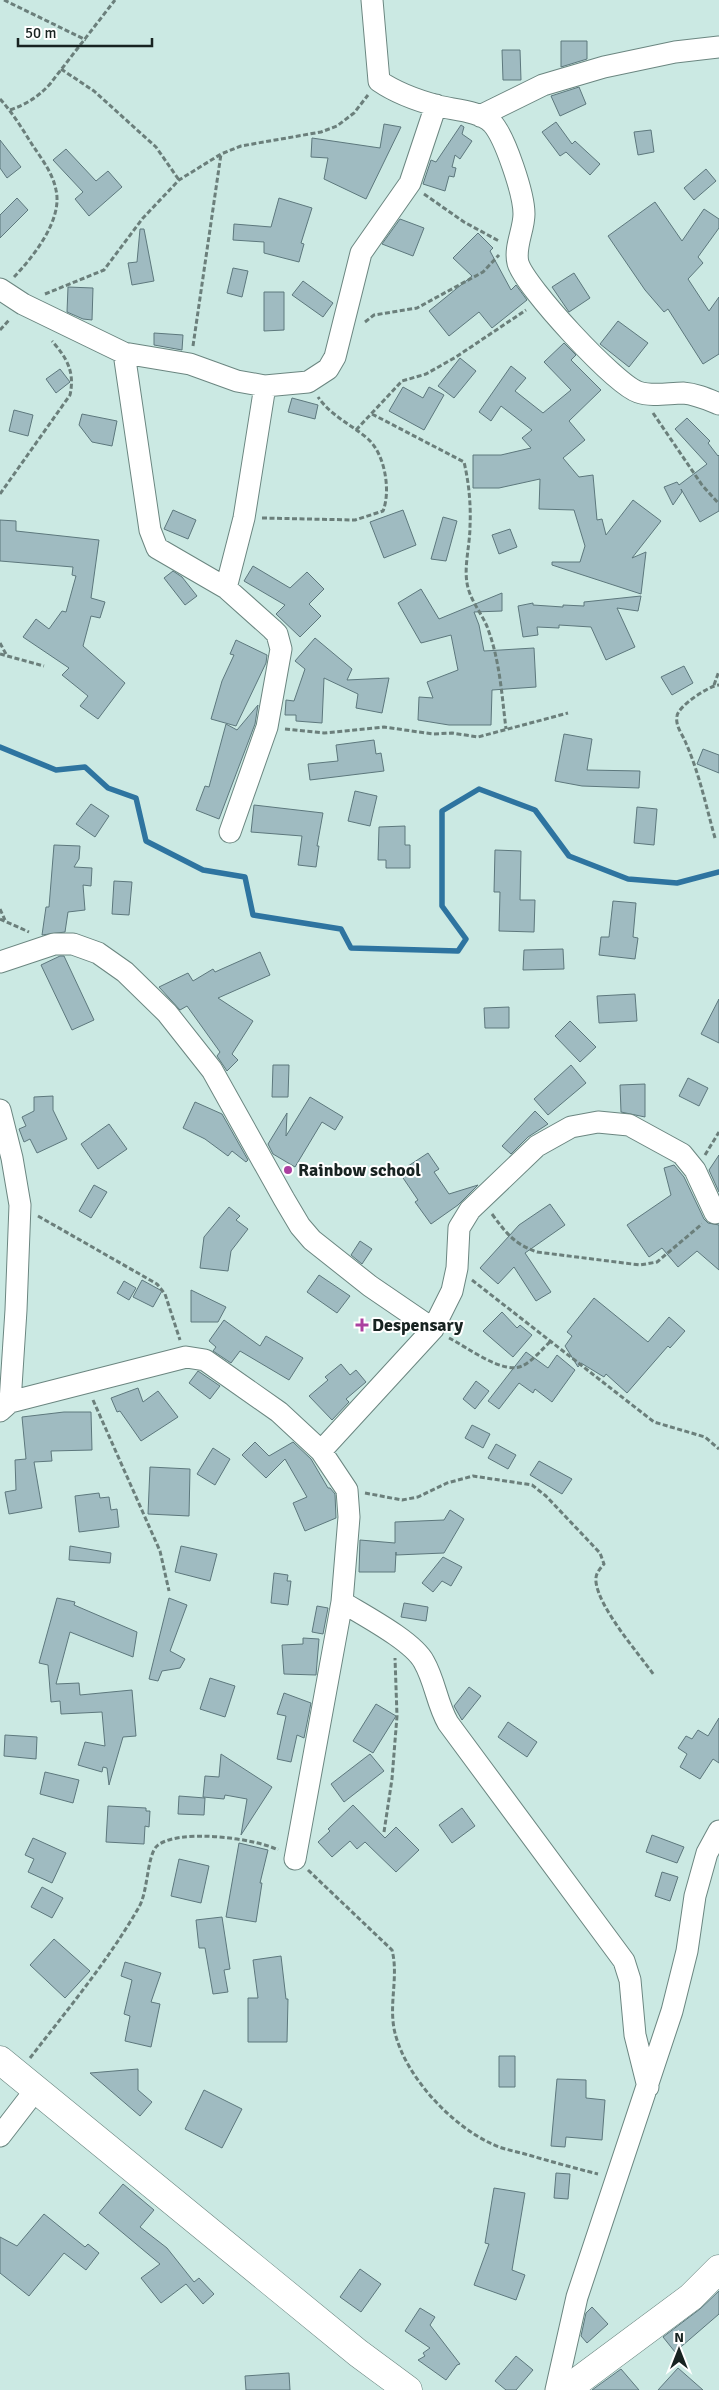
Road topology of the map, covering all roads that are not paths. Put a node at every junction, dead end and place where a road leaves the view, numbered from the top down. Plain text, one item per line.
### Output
1 (372, 0) edge
2 (719, 47) edge
3 (436, 105) junction
4 (480, 116) junction
5 (1, 290) edge
6 (124, 353) junction
7 (265, 386) junction
8 (719, 404) edge
9 (226, 588) junction
10 (230, 832) dead end
11 (0, 962) edge
12 (0, 1110) edge
13 (715, 1213) road end
14 (433, 1329) junction
15 (5, 1407) edge
16 (321, 1451) junction
17 (342, 1602) junction
18 (719, 1831) edge
19 (296, 1859) road end
20 (18, 2074) edge
21 (648, 2087) junction
22 (0, 2136) edge
23 (719, 2269) edge
24 (408, 2390) edge
25 (556, 2390) edge
26 (566, 2390) edge

1 - 3 street
2 - 4 street
3 - 4 street
3 - 7 street
4 - 8 street
5 - 6 street
6 - 7 street
6 - 9 street
7 - 9 street
9 - 10 street
11 - 14 street
12 - 15 street
13 - 14 street
14 - 16 street
15 - 16 street
16 - 17 street
17 - 19 street
17 - 21 street
18 - 21 street
20 - 22 street
20 - 24 street
21 - 25 street
23 - 26 street

